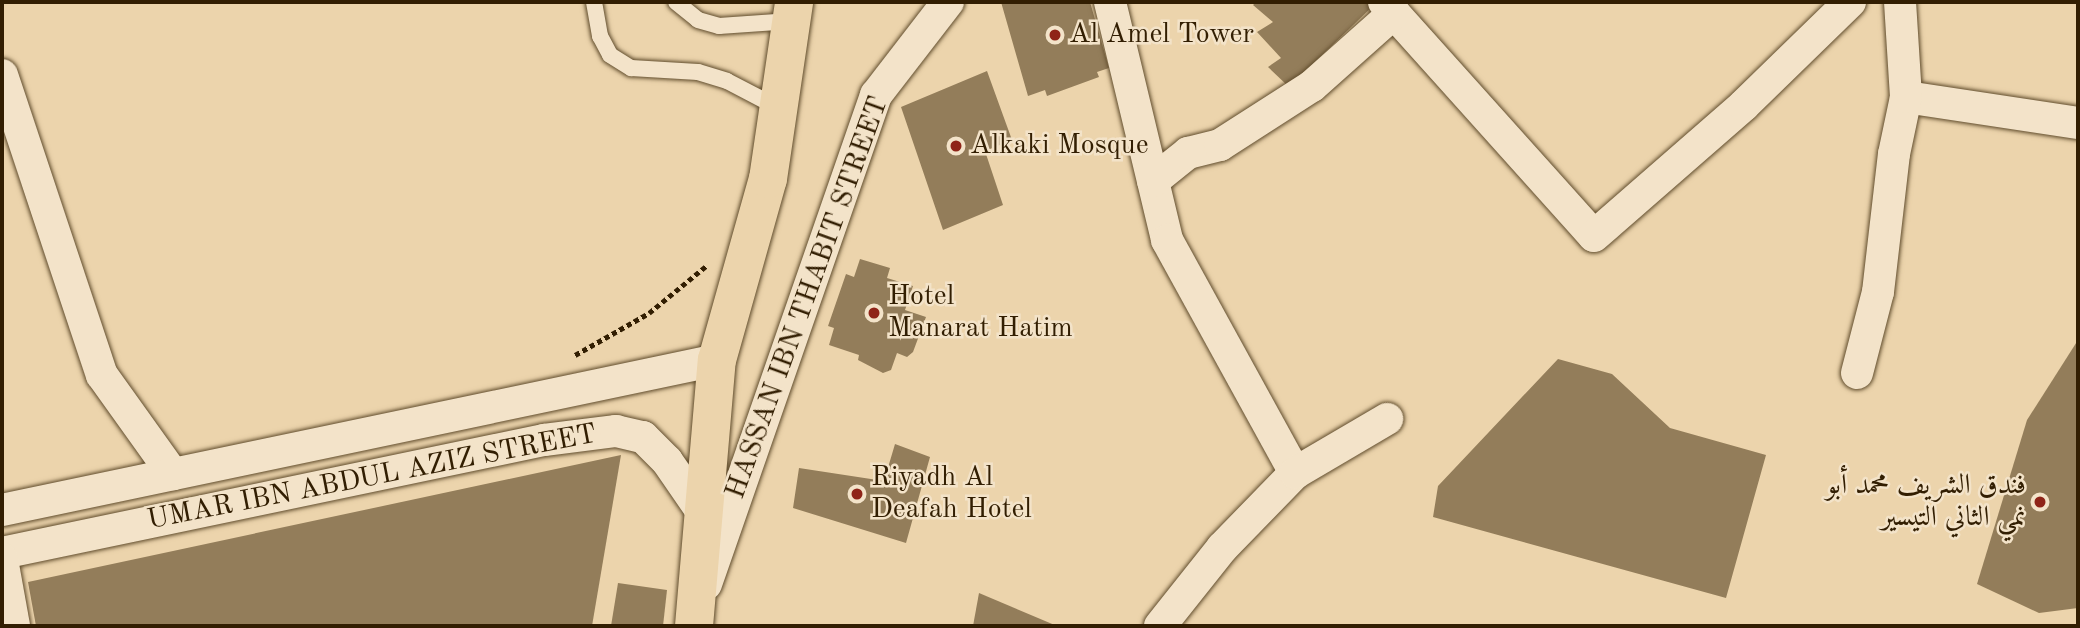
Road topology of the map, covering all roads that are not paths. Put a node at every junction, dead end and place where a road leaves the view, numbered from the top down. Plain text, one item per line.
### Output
1 (594, 2) edge
2 (676, 2) edge
3 (948, 2) edge
4 (1110, 2) edge
5 (1850, 2) edge
6 (1900, 2) edge
7 (1389, 7) edge
8 (792, 11) edge
9 (2, 74) edge
10 (1906, 97) junction
11 (778, 108) junction
12 (2078, 123) edge
13 (1153, 181) junction
14 (717, 360) junction
15 (1857, 373) dead end
16 (1387, 419) dead end
17 (1295, 473) junction
18 (173, 474) junction
19 (2, 510) edge
20 (705, 516) junction
21 (2, 553) edge
22 (2, 559) edge
23 (696, 619) edge
24 (14, 626) edge
25 (1160, 626) edge

1 - 11 lane
2 - 8 lane
3 - 23 street, HASSAN IBN THABIT STREET
4 - 13 street
5 - 7 street
6 - 10 street
7 - 13 street
8 - 11 highway
9 - 18 street
10 - 12 street
10 - 15 street
11 - 14 highway
13 - 17 street
14 - 18 street, UMAR IBN ABDUL AZIZ STREET
14 - 20 highway
16 - 17 street
17 - 25 street
18 - 19 street, UMAR IBN ABDUL AZIZ STREET
20 - 21 street, UMAR IBN ABDUL AZIZ STREET
20 - 23 highway
22 - 24 street

